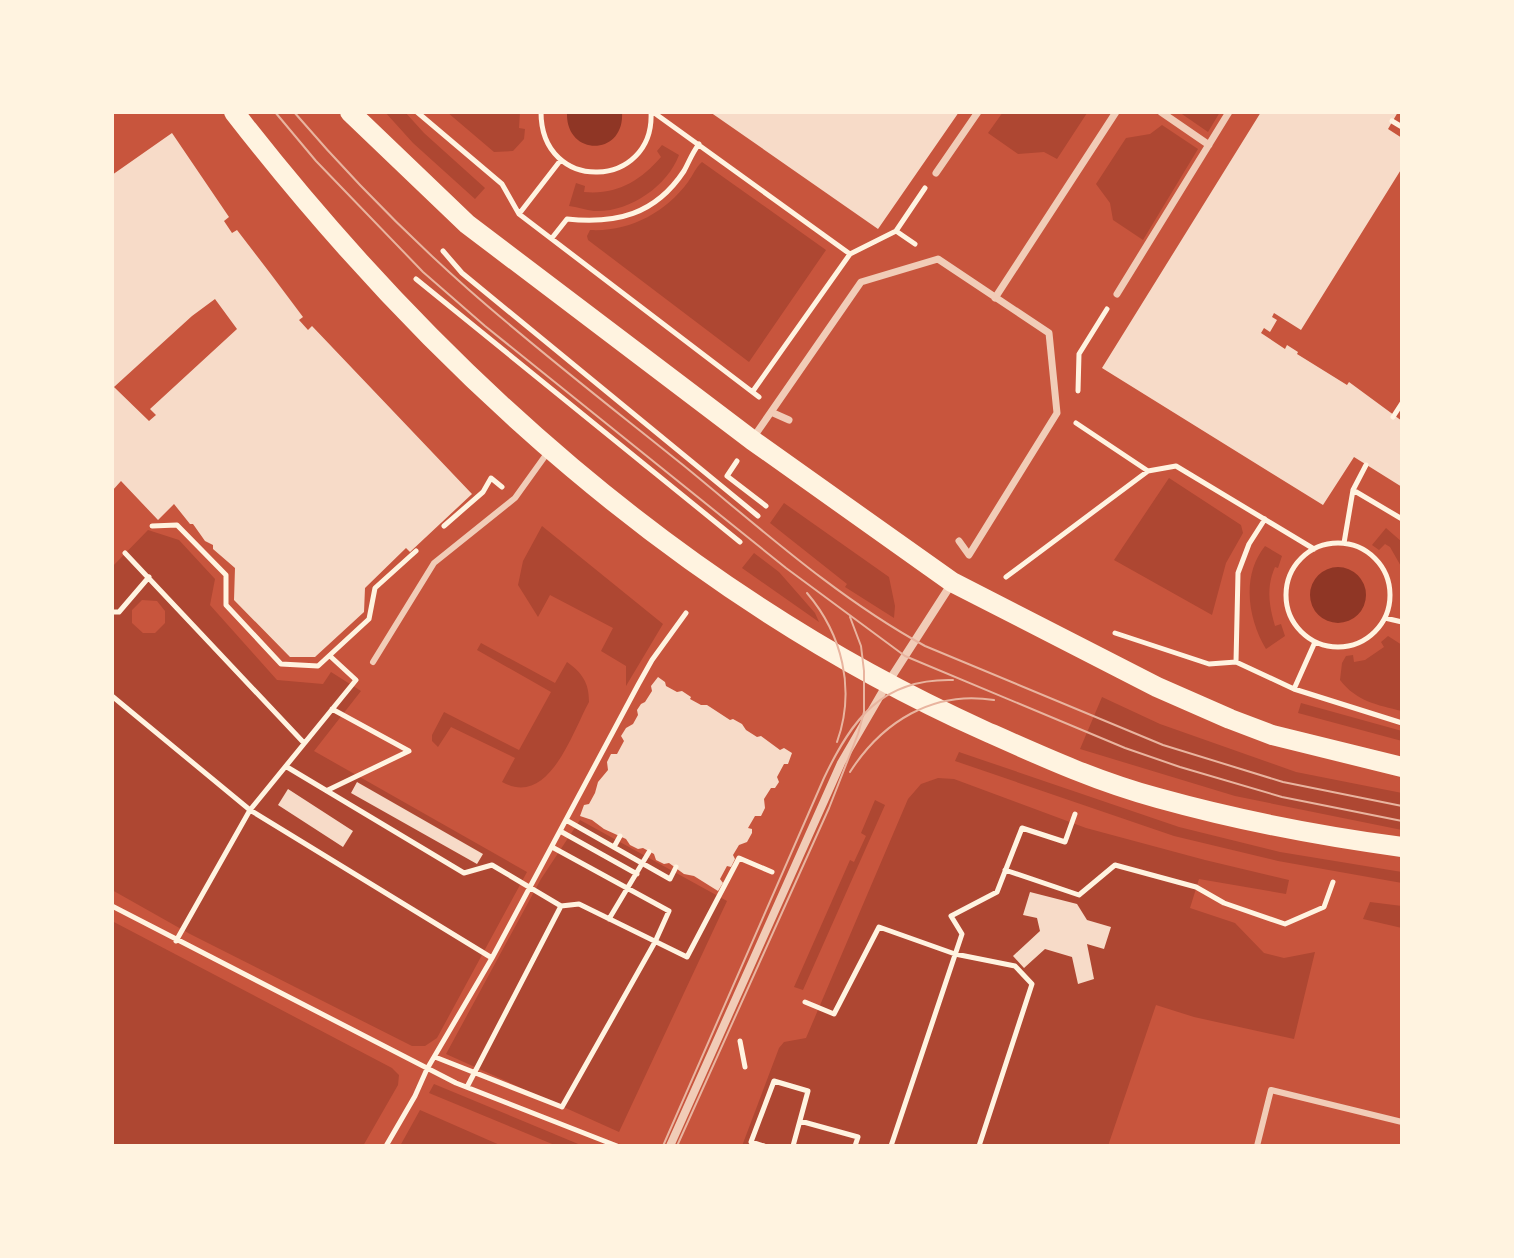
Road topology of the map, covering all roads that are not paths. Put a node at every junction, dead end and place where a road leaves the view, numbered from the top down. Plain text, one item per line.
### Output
1 (234, 112) edge
2 (350, 112) edge
3 (978, 112) edge
4 (1116, 112) edge
5 (1161, 112) edge
6 (1229, 112) edge
7 (1209, 145) junction
8 (936, 173) road end
9 (1117, 294) road end
10 (995, 298) junction
11 (771, 412) junction
12 (789, 420) dead end
13 (752, 440) junction
14 (550, 449) junction
15 (959, 541) dead end
16 (952, 582) junction
17 (373, 662) dead end
18 (887, 684) junction
19 (1402, 767) edge
20 (1402, 847) edge
21 (1402, 1122) edge
22 (670, 1146) edge
23 (1257, 1146) edge

1 - 14 main road
2 - 13 main road
3 - 8 street
4 - 10 street
5 - 7 street
6 - 7 street
7 - 9 street
10 - 11 street
10 - 15 street
11 - 12 street
11 - 13 street
13 - 16 main road
14 - 17 lane
14 - 18 main road
16 - 18 street
16 - 19 main road
18 - 20 main road
18 - 22 street
21 - 23 lane

